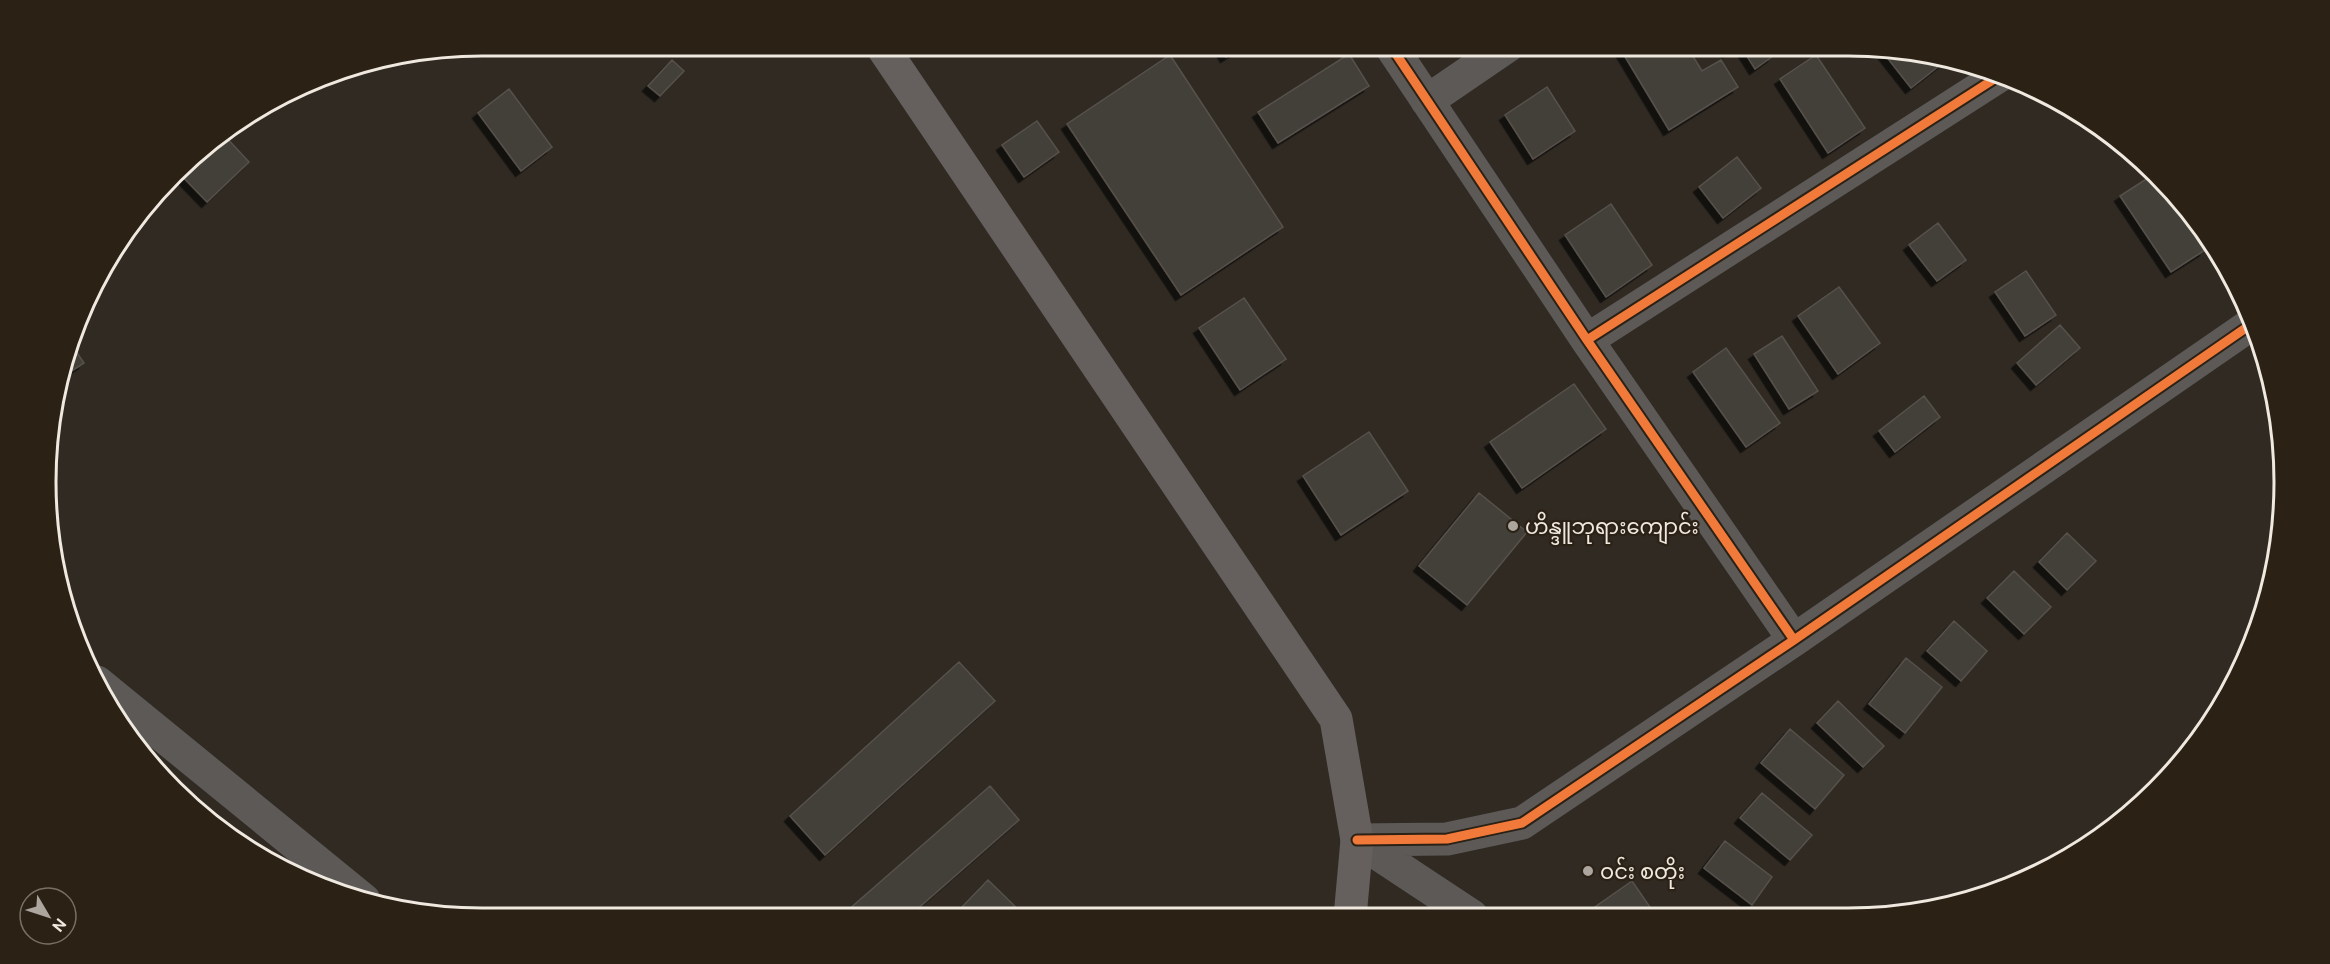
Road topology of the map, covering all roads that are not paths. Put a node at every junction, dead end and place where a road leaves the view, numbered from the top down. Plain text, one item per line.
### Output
1 (887, 56) edge
2 (1397, 56) edge
3 (1493, 56) edge
4 (1992, 81) edge
5 (1427, 100) junction
6 (2246, 328) edge
7 (1587, 340) junction
8 (1794, 640) junction
9 (113, 695) edge
10 (1358, 840) junction
11 (348, 887) edge
12 (1351, 908) edge
13 (1460, 908) edge

1 - 10 main road
2 - 5 street
3 - 5 street
4 - 7 street
5 - 7 street
6 - 8 street
7 - 8 street
8 - 10 street
9 - 11 street
10 - 12 main road
10 - 13 street

